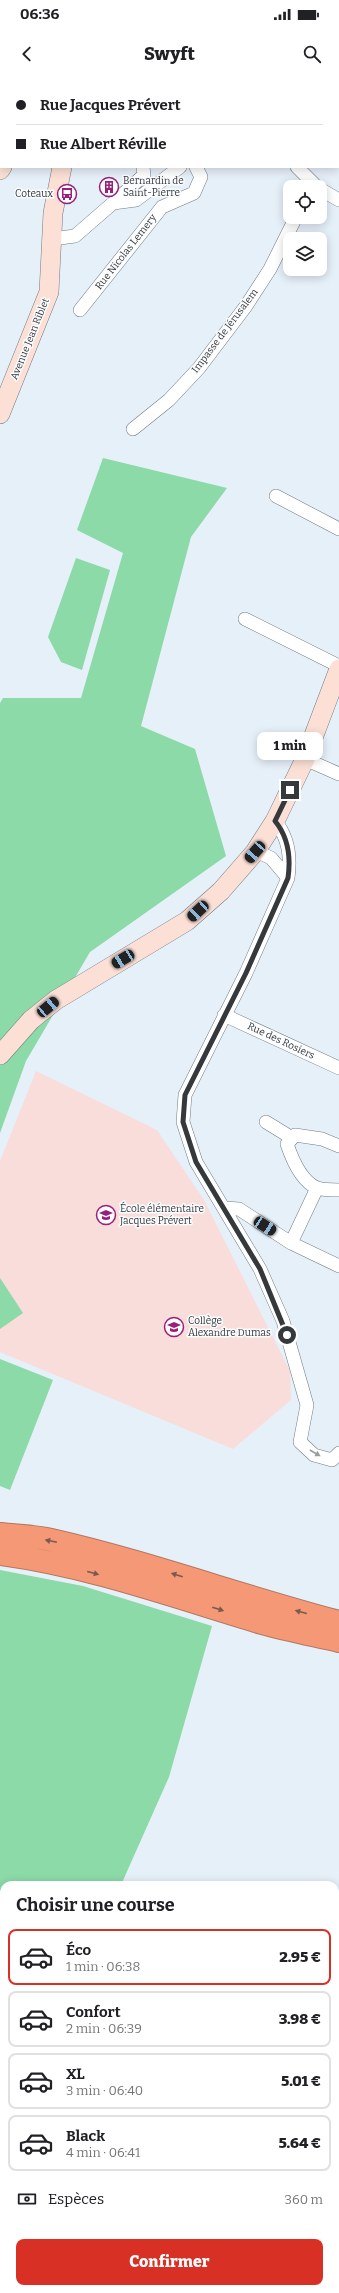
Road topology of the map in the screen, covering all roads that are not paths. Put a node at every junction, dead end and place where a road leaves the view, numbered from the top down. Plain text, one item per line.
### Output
1 (62, 168) edge
2 (142, 168) edge
3 (179, 168) edge
4 (196, 168) edge
5 (298, 168) edge
6 (309, 180) edge
7 (327, 193) edge
8 (339, 200) edge
9 (113, 203) junction
10 (292, 224) edge
11 (52, 239) junction
12 (80, 310) dead end
13 (0, 414) edge
14 (133, 429) dead end
15 (276, 496) dead end
16 (339, 529) edge
17 (245, 619) dead end
18 (339, 666) edge
19 (339, 669) edge
20 (305, 759) junction
21 (339, 774) edge
22 (275, 821) junction
23 (256, 851) junction
24 (288, 878) junction
25 (224, 1015) junction
26 (0, 1055) edge
27 (339, 1068) edge
28 (266, 1122) dead end
29 (292, 1138) junction
30 (339, 1146) edge
31 (317, 1188) junction
32 (339, 1190) edge
33 (225, 1208) junction
34 (291, 1243) junction
35 (339, 1266) edge
36 (336, 1457) edge
37 (0, 1534) edge
38 (0, 1554) edge
39 (339, 1622) edge
40 (339, 1641) edge

1 - 11 street, Avenue Jean Riblet
2 - 9 street
3 - 9 street
4 - 12 street, Rue Nicolas Lemery
5 - 6 street
7 - 8 street
9 - 11 street
10 - 14 street, Impasse de Jérusalem
11 - 13 street, Avenue Jean Riblet
15 - 16 street
17 - 18 street
19 - 20 street
20 - 21 street
20 - 22 street
22 - 23 street
22 - 24 street
23 - 24 street
23 - 26 street
24 - 25 street
25 - 27 street, Rue des Rosiers
25 - 33 street
28 - 29 street
29 - 30 street
29 - 31 street
31 - 32 street
31 - 34 street
33 - 34 street
33 -> 36 street
34 - 35 street
39 -> 37 highway
38 -> 40 highway

